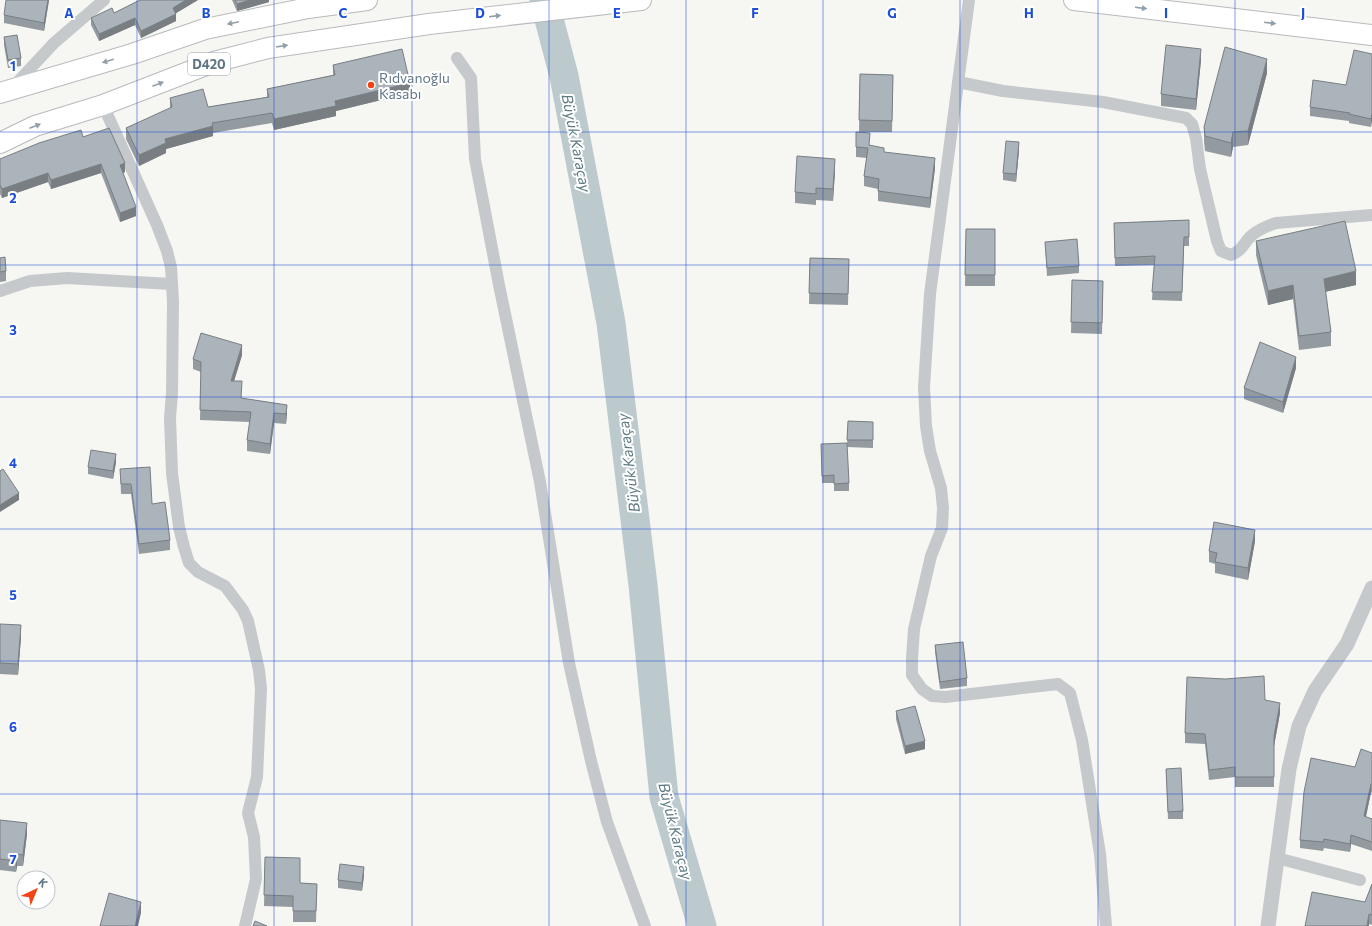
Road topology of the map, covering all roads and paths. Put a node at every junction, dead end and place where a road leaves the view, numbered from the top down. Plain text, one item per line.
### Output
1 (104, 0) edge
2 (368, 0) edge
3 (641, 0) edge
4 (969, 0) edge
5 (1074, 0) edge
6 (1372, 35) edge
7 (457, 58) dead end
8 (958, 82) junction
9 (5, 91) edge
10 (103, 105) junction
11 (0, 143) edge
12 (1372, 215) edge
13 (171, 284) junction
14 (0, 291) edge
15 (1371, 593) edge
16 (1278, 858) junction
17 (1360, 880) dead end
18 (245, 926) edge
19 (645, 926) edge
20 (1106, 926) edge
21 (1268, 926) edge

1 - 9 street
2 -> 9 highway, D420
10 -> 3 highway, D420
4 - 8 street
5 -> 6 highway
7 - 19 street
8 - 12 street
8 - 20 street
11 -> 10 highway, D420
10 - 13 street
13 - 14 street
13 - 18 street
15 - 16 street
16 - 17 street
16 - 21 street

